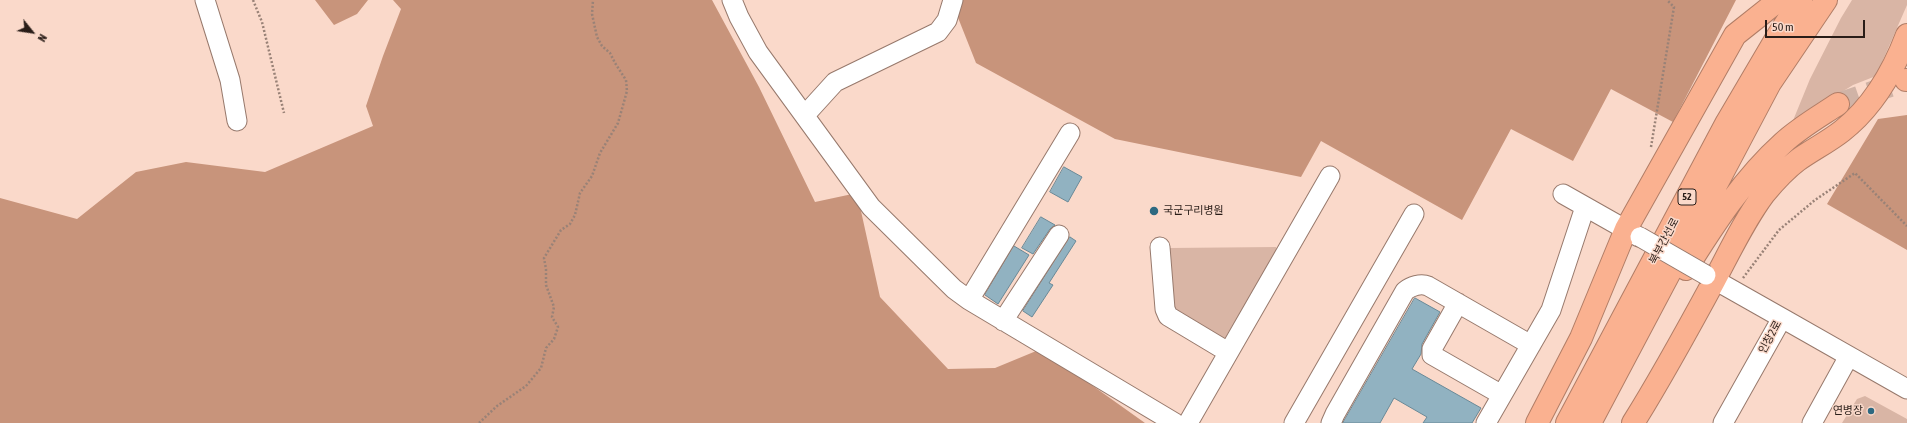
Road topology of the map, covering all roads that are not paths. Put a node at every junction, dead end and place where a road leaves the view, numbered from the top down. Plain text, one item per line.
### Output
1 (205, 0) edge
2 (732, 0) edge
3 (952, 0) edge
4 (1762, 0) edge
5 (1779, 0) edge
6 (1801, 0) edge
7 (1826, 0) edge
8 (1907, 35) edge
9 (1735, 36) junction
10 (1838, 104) tunnel mouth
11 (805, 115) junction
12 (237, 121) dead end
13 (1070, 133) dead end
14 (1330, 176) dead end
15 (1563, 194) dead end
16 (1585, 207) junction
17 (1414, 214) dead end
18 (1633, 233) junction
19 (1059, 235) dead end
20 (1160, 247) dead end
21 (1711, 277) junction
22 (969, 300) junction
23 (1458, 303) junction
24 (1782, 318) junction
25 (1004, 321) junction
26 (1531, 345) junction
27 (1228, 352) junction
28 (1849, 356) junction
29 (1611, 383) junction
30 (1907, 389) edge
31 (1502, 395) junction
32 (1175, 423) edge
33 (1188, 423) edge
34 (1294, 423) edge
35 (1331, 423) edge
36 (1486, 423) edge
37 (1537, 423) edge
38 (1567, 423) edge
39 (1590, 423) edge
40 (1633, 423) edge
41 (1723, 423) edge
42 (1812, 423) edge

1 - 12 street
2 - 11 street
3 - 11 street
4 - 9 highway
5 - 9 highway
6 - 38 highway, 북부간선로 / 52
7 - 29 highway, 북부간선로 / 52
8 - 21 highway
9 - 18 highway
10 - 29 highway
11 - 22 street
13 - 22 street
14 - 27 street
15 - 16 street, 인창2로
16 - 18 street, 인창2로
16 - 26 street
17 - 34 street
18 - 21 street, 인창2로, bridge
18 - 37 highway
19 - 25 street
20 - 27 street
21 - 24 street, 인창2로
21 - 40 highway
22 - 25 street
23 - 26 street
23 - 31 street
23 - 35 street
24 - 28 street
24 - 41 street, 인창2로
25 - 32 street
26 - 31 street
27 - 33 street
28 - 30 street
28 - 42 street
29 - 39 highway, 북부간선로 / 52
31 - 36 street

